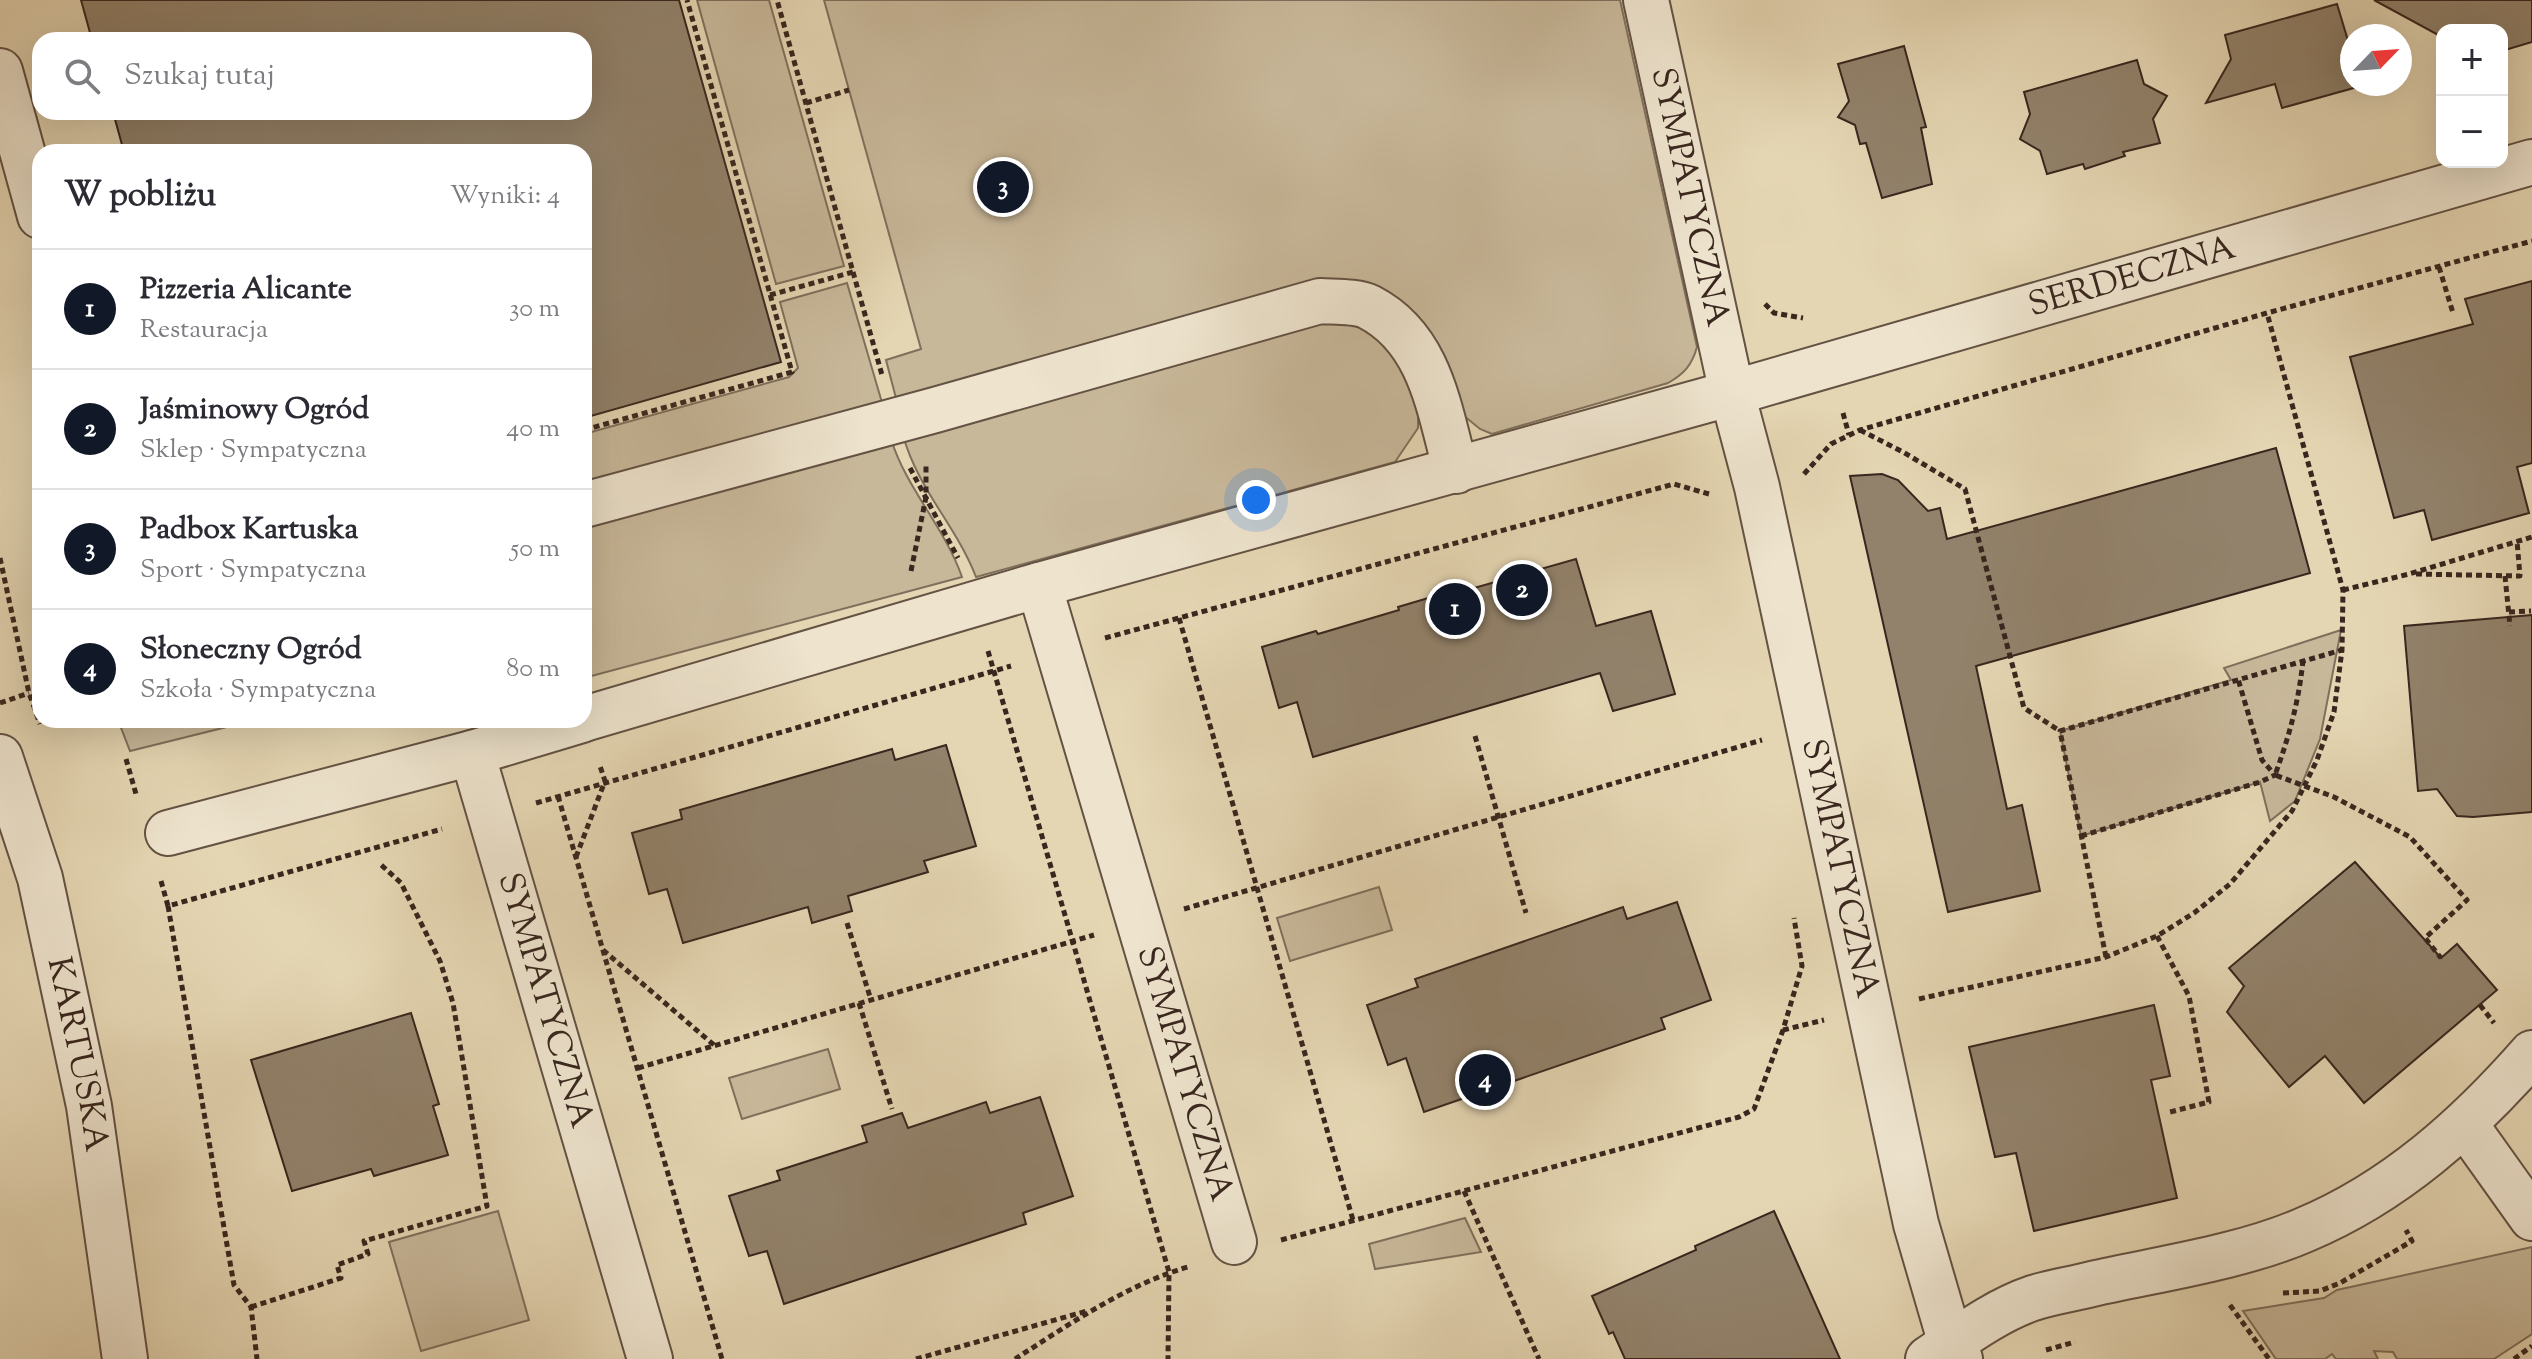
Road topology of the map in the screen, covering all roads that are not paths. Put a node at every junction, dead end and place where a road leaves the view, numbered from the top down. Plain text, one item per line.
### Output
1 (1646, 0) edge
2 (0, 71) edge
3 (2532, 162) edge
4 (32, 187) edge
5 (1732, 393) junction
6 (1456, 471) junction
7 (592, 503) edge
8 (1039, 585) junction
9 (592, 717) edge
10 (554, 728) edge
11 (472, 753) junction
12 (0, 757) edge
13 (168, 833) dead end
14 (2532, 1053) edge
15 (2465, 1124) junction
16 (2532, 1218) edge
17 (1237, 1249) road end
18 (1946, 1354) edge
19 (125, 1359) edge
20 (650, 1359) edge

1 - 5 street, SYMPATYCZNA
2 - 4 street
3 - 5 street, SERDECZNA
5 - 6 street
5 - 18 street, SYMPATYCZNA
6 - 7 street
6 - 8 street
8 - 9 street
8 - 17 street, SYMPATYCZNA
10 - 11 street
11 - 13 street
11 - 20 street, SYMPATYCZNA
12 - 19 street, KARTUSKA
14 - 15 street, SYMPATYCZNA
15 - 16 street
15 - 18 street, SYMPATYCZNA

